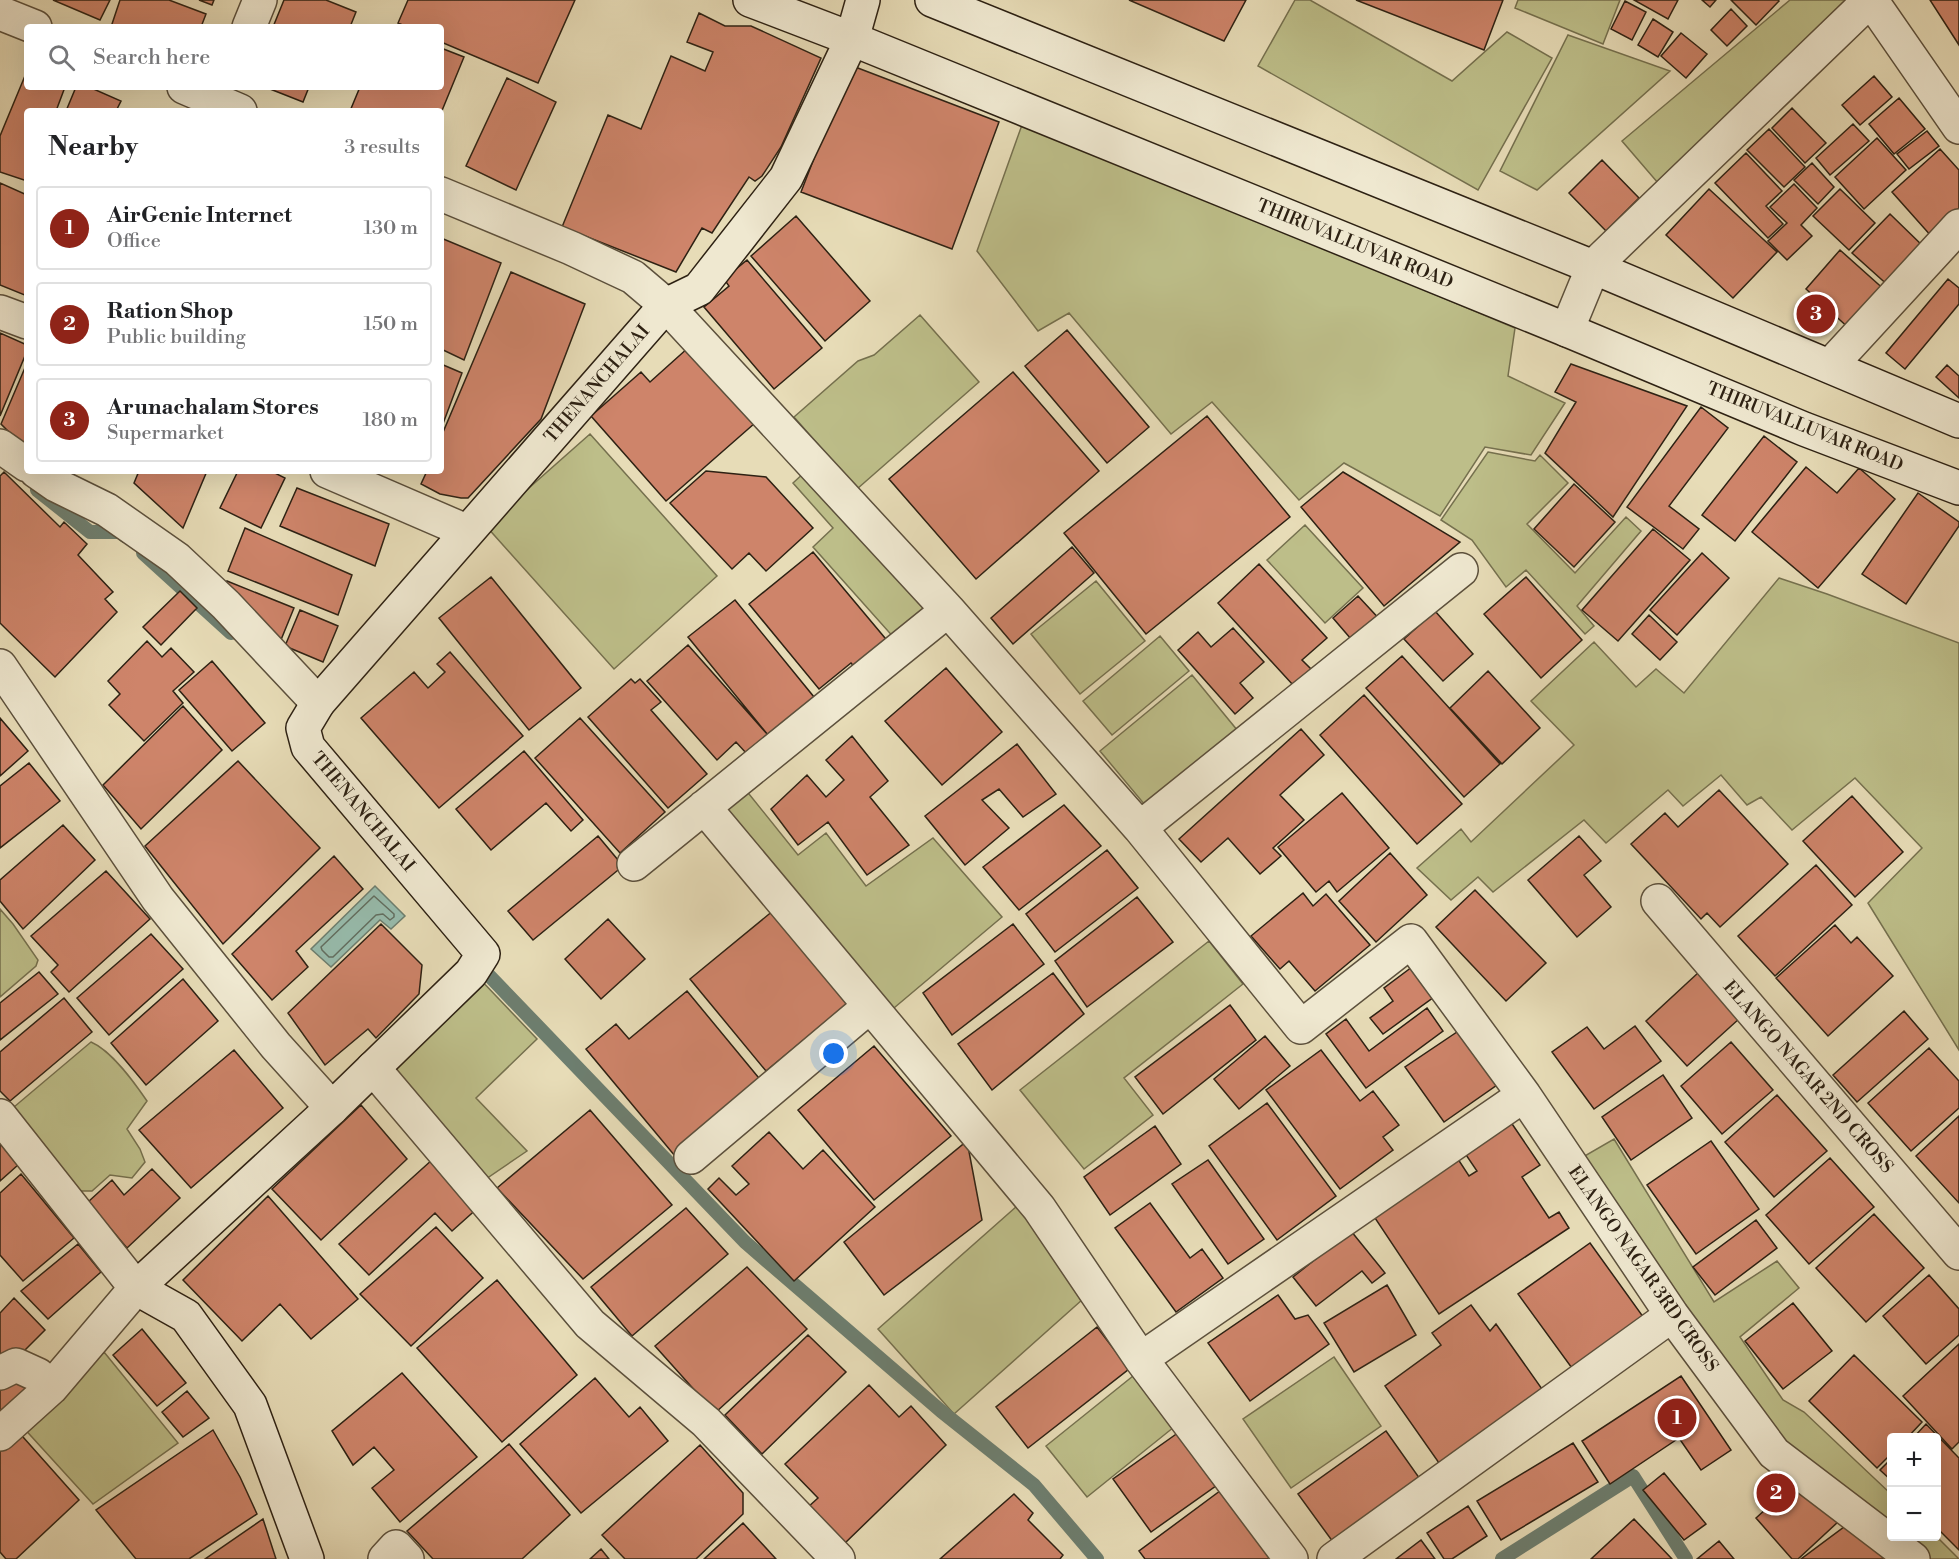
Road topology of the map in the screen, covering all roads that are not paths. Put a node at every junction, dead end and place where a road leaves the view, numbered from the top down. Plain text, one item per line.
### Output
1 (260, 0) edge
2 (750, 0) edge
3 (863, 0) edge
4 (932, 0) edge
5 (1871, 0) edge
6 (0, 13) edge
7 (28, 24) edge
8 (250, 24) edge
9 (852, 39) junction
10 (192, 90) edge
11 (224, 102) edge
12 (1959, 127) edge
13 (444, 195) edge
14 (1959, 226) edge
15 (1593, 267) junction
16 (666, 305) junction
17 (0, 312) edge
18 (24, 321) edge
19 (1567, 330) junction
20 (1830, 366) junction
21 (1959, 422) edge
22 (0, 446) edge
23 (24, 463) edge
24 (40, 474) edge
25 (334, 474) edge
26 (1959, 488) edge
27 (466, 531) junction
28 (1461, 570) dead end
29 (948, 610) junction
30 (0, 666) edge
31 (318, 703) junction
32 (704, 807) junction
33 (1140, 828) junction
34 (634, 864) dead end
35 (1658, 901) dead end
36 (870, 1006) junction
37 (373, 1068) junction
38 (1524, 1095) junction
39 (332, 1108) junction
40 (0, 1116) edge
41 (691, 1157) dead end
42 (1959, 1253) edge
43 (136, 1288) junction
44 (1672, 1315) junction
45 (1141, 1359) junction
46 (0, 1373) edge
47 (51, 1388) junction
48 (0, 1434) edge
49 (307, 1559) edge
50 (385, 1559) edge
51 (407, 1559) edge
52 (838, 1559) edge
53 (1291, 1559) edge
54 (1334, 1559) edge
55 (1913, 1559) edge

1 - 8 street
2 - 9 street, THIRUVALLUVAR ROAD
3 - 9 street, THENANCHALAI
4 - 15 street
5 - 12 street
5 - 15 street
6 - 7 street
9 - 16 street, THENANCHALAI
9 - 19 street, THIRUVALLUVAR ROAD
10 - 11 street
13 - 16 street
14 - 20 street
15 - 19 street
15 - 20 street
16 - 27 street, THENANCHALAI
16 - 29 street
17 - 18 street
19 - 26 street, THIRUVALLUVAR ROAD
20 - 21 street
22 - 23 street
24 - 31 street
25 - 27 street
27 - 31 street, THENANCHALAI
28 - 33 street
29 - 32 street
29 - 33 street
30 - 39 street
31 - 37 street, THENANCHALAI
32 - 34 street
32 - 36 street
33 - 38 street, ELANGO NAGAR 3RD CROSS
35 - 42 street, ELANGO NAGAR 2ND CROSS
36 - 41 street
36 - 45 street
37 - 39 street, THENANCHALAI
37 - 52 street
38 - 44 street, ELANGO NAGAR 3RD CROSS
38 - 45 street
39 - 43 street, THENANCHALAI
40 - 43 street
43 - 47 street, THENANCHALAI
43 - 49 street
44 - 54 street
44 - 55 street, ELANGO NAGAR 3RD CROSS
45 - 53 street
46 - 47 street
47 - 48 street, THENANCHALAI
50 - 51 street

